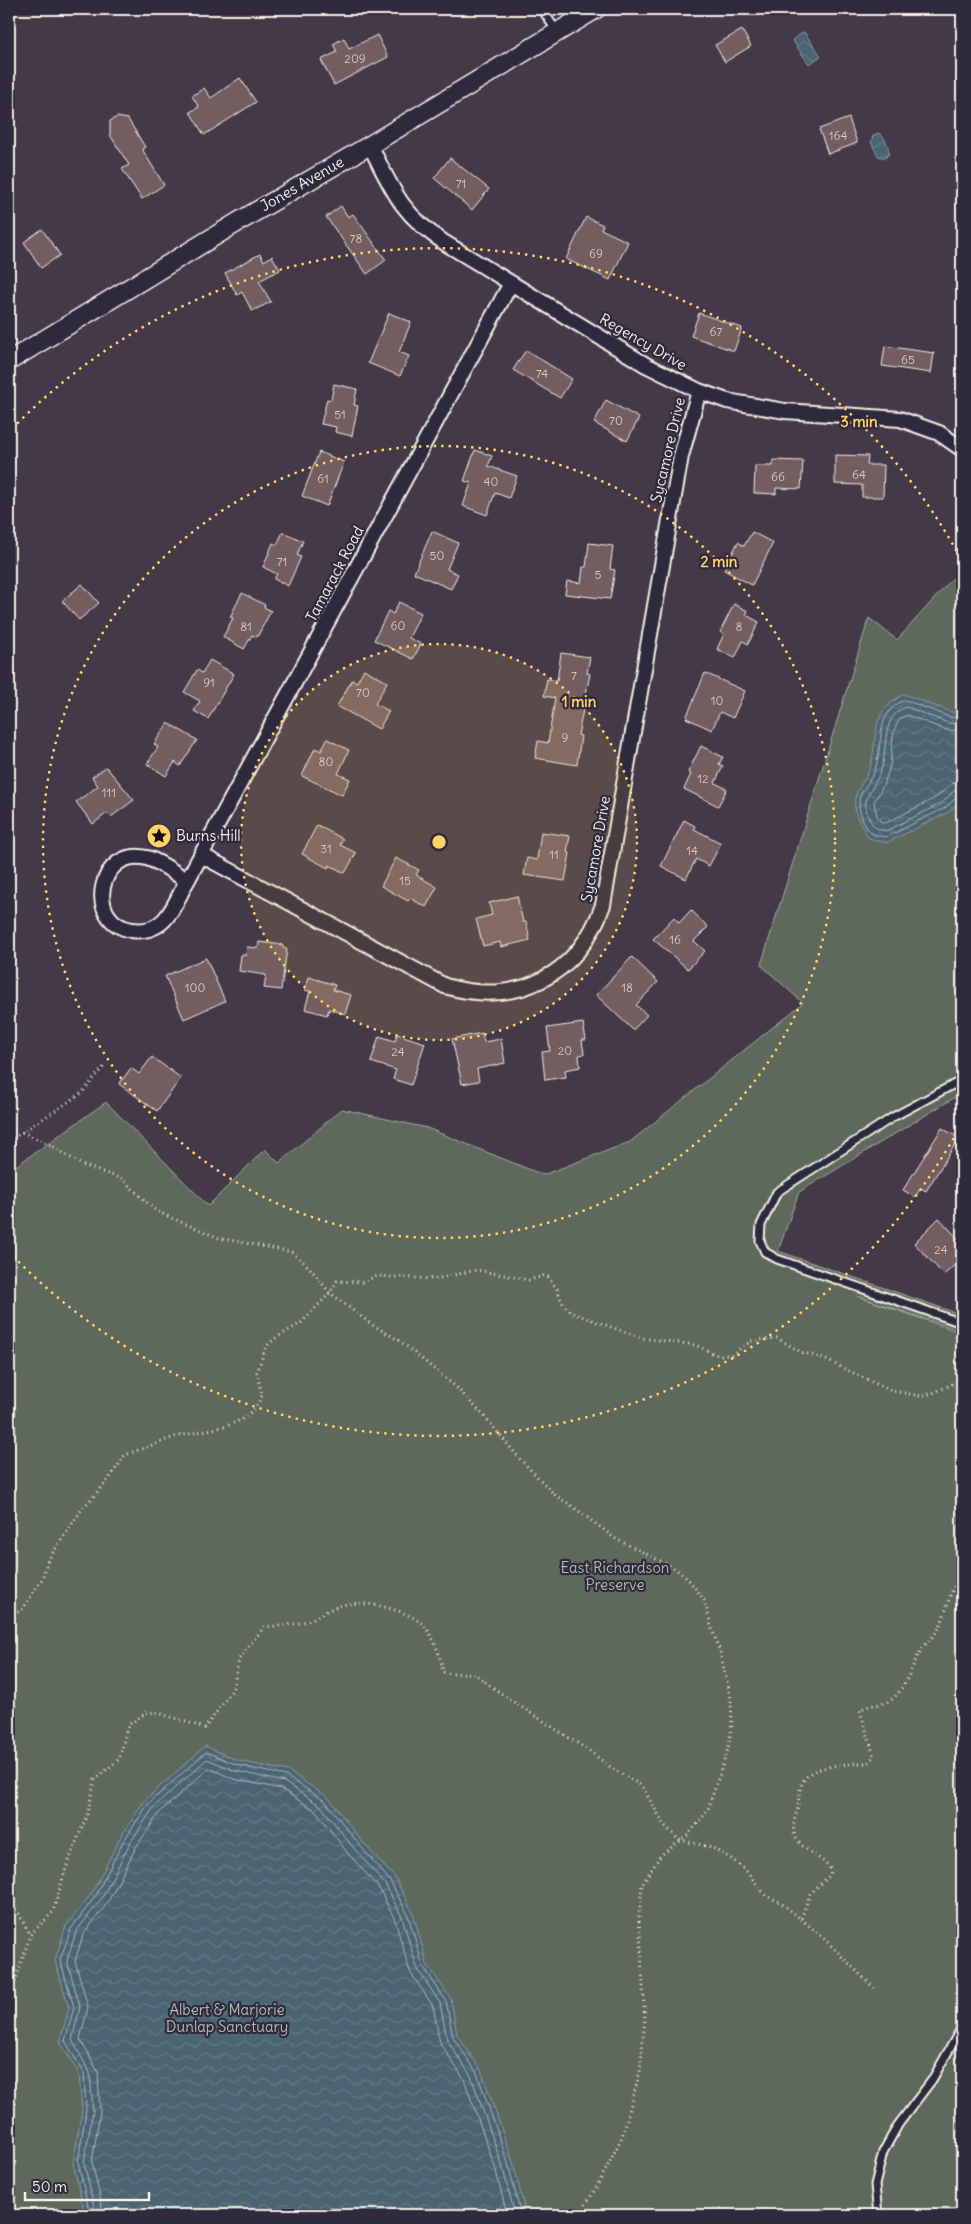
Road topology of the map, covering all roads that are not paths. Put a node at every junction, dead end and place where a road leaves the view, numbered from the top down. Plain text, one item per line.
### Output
1 (542, 9) edge
2 (596, 9) edge
3 (557, 32) junction
4 (370, 146) junction
5 (511, 283) junction
6 (9, 361) edge
7 (699, 391) junction
8 (962, 449) edge
9 (201, 854) junction
10 (187, 881) junction
11 (962, 1080) edge
12 (962, 1323) edge
13 (962, 2027) edge
14 (878, 2215) edge

1 - 3 lane
2 - 3 street, Jones Avenue
3 - 4 street, Jones Avenue
4 - 5 street, Regency Drive
4 - 6 street, Jones Avenue
5 - 7 street, Regency Drive
5 - 9 street, Tamarack Road
7 - 8 street, Regency Drive
7 - 9 street, Sycamore Drive
9 - 10 street, Tamarack Road
10 - 10 street, Tamarack Road
11 - 12 lane
13 - 14 lane

